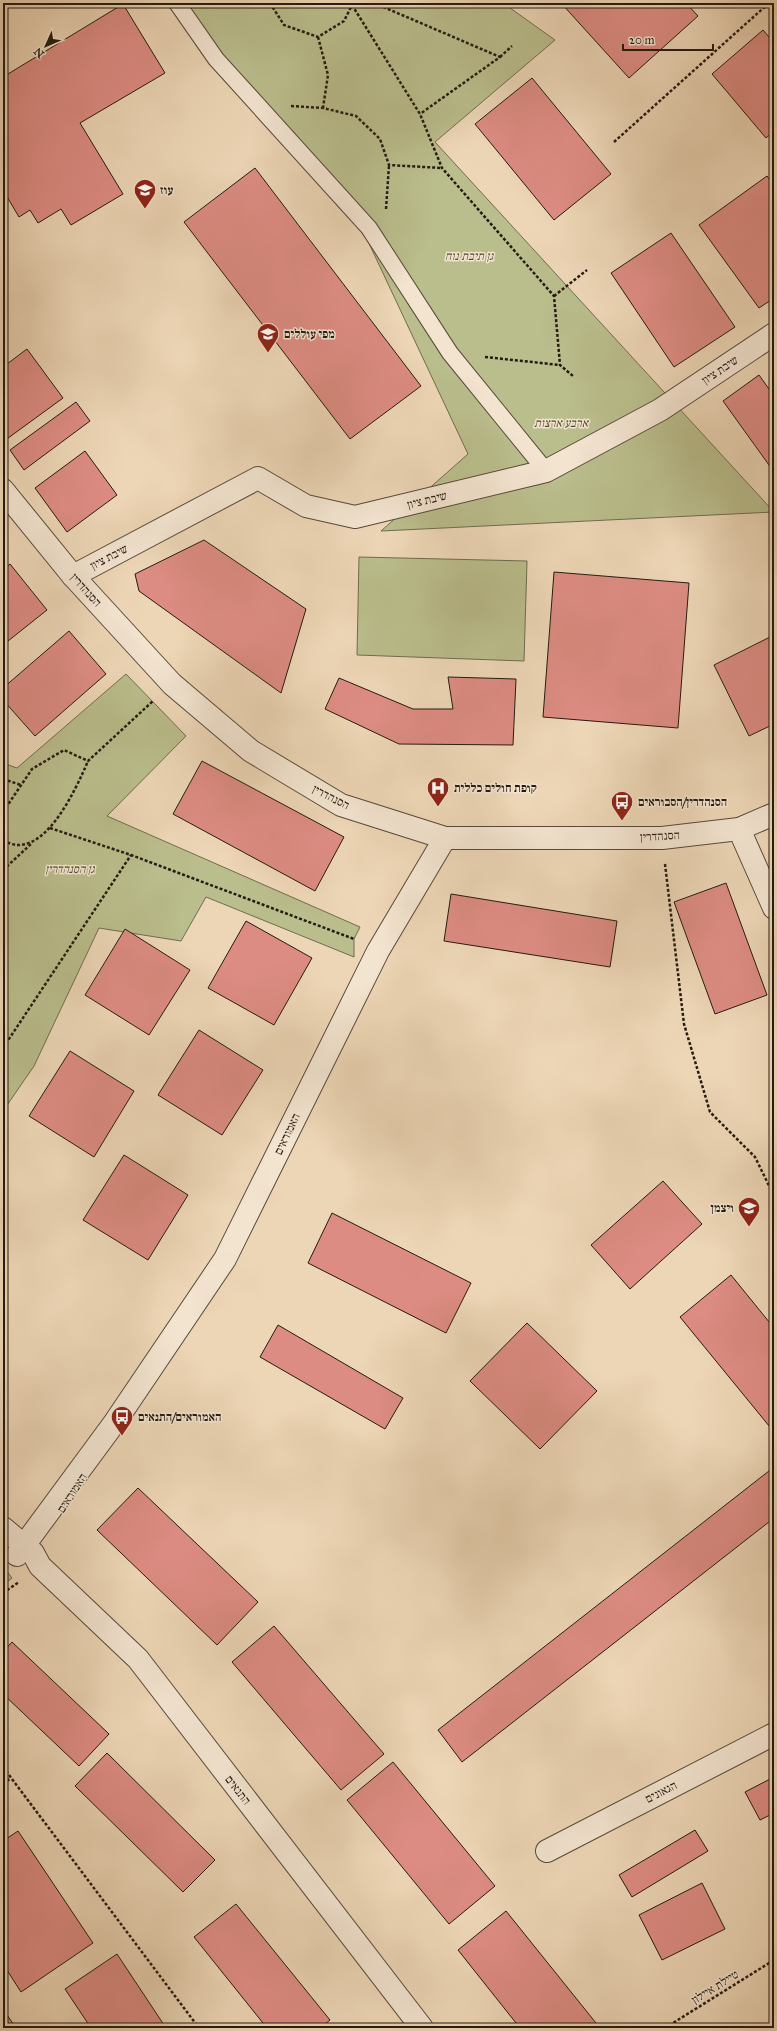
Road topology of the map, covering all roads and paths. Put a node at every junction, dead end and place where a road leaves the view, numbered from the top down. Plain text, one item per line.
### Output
1 (177, 3) edge
2 (270, 3) edge
3 (374, 3) edge
4 (769, 3) edge
5 (353, 4) edge
6 (318, 37) junction
7 (512, 46) dead end
8 (500, 57) junction
9 (294, 105) dead end
10 (323, 108) junction
11 (420, 114) junction
12 (614, 142) dead end
13 (389, 166) junction
14 (442, 168) junction
15 (386, 212) dead end
16 (587, 270) dead end
17 (554, 296) junction
18 (774, 334) edge
19 (450, 353) junction
20 (560, 365) junction
21 (573, 376) dead end
22 (546, 471) junction
23 (3, 490) edge
24 (73, 576) junction
25 (146, 707) dead end
26 (88, 761) junction
27 (3, 779) edge
28 (21, 785) junction
29 (3, 812) edge
30 (774, 814) edge
31 (50, 828) junction
32 (739, 829) junction
33 (445, 838) junction
34 (662, 838) junction
35 (3, 840) edge
36 (31, 844) junction
37 (131, 855) junction
38 (3, 870) edge
39 (774, 908) edge
40 (378, 951) junction
41 (3, 1048) edge
42 (774, 1196) edge
43 (3, 1528) edge
44 (24, 1554) edge
45 (774, 1734) edge
46 (3, 1767) edge
47 (11, 1778) junction
48 (3, 1784) edge
49 (547, 1851) dead end
50 (774, 1960) edge
51 (199, 2028) edge
52 (422, 2028) edge
53 (665, 2028) edge

1 - 19 lane
2 - 6 path
3 - 8 path
4 - 12 path
5 - 6 path
5 - 11 path
6 - 10 path
7 - 8 path
8 - 11 path
9 - 10 path
10 - 13 path
11 - 14 path
13 - 14 path
13 - 15 path
14 - 17 path
16 - 17 path
17 - 20 path
18 - 22 street, שיבת ציון
19 - 20 path
19 - 22 lane
20 - 21 path
22 - 24 street, שיבת ציון
23 - 24 street, הסנהדרין
24 - 33 street, הסנהדרין
25 - 26 path
26 - 28 path
26 - 31 path
27 - 28 path
28 - 29 path
30 - 32 street, הסנהדרין
31 - 36 path
31 - 37 path
32 - 34 street, הסנהדרין
32 - 39 street
33 - 34 street, הסנהדרין
33 - 40 street, האמוראים
34 - 42 path
35 - 36 path
36 - 38 path
37 - 40 path
37 - 41 path
40 - 44 street, האמוראים
43 - 44 street, התנאים
44 - 52 street, התנאים
45 - 49 street, הגאונים
46 - 47 path
47 - 48 path
47 - 51 path
50 - 53 path, טיילת איילון

